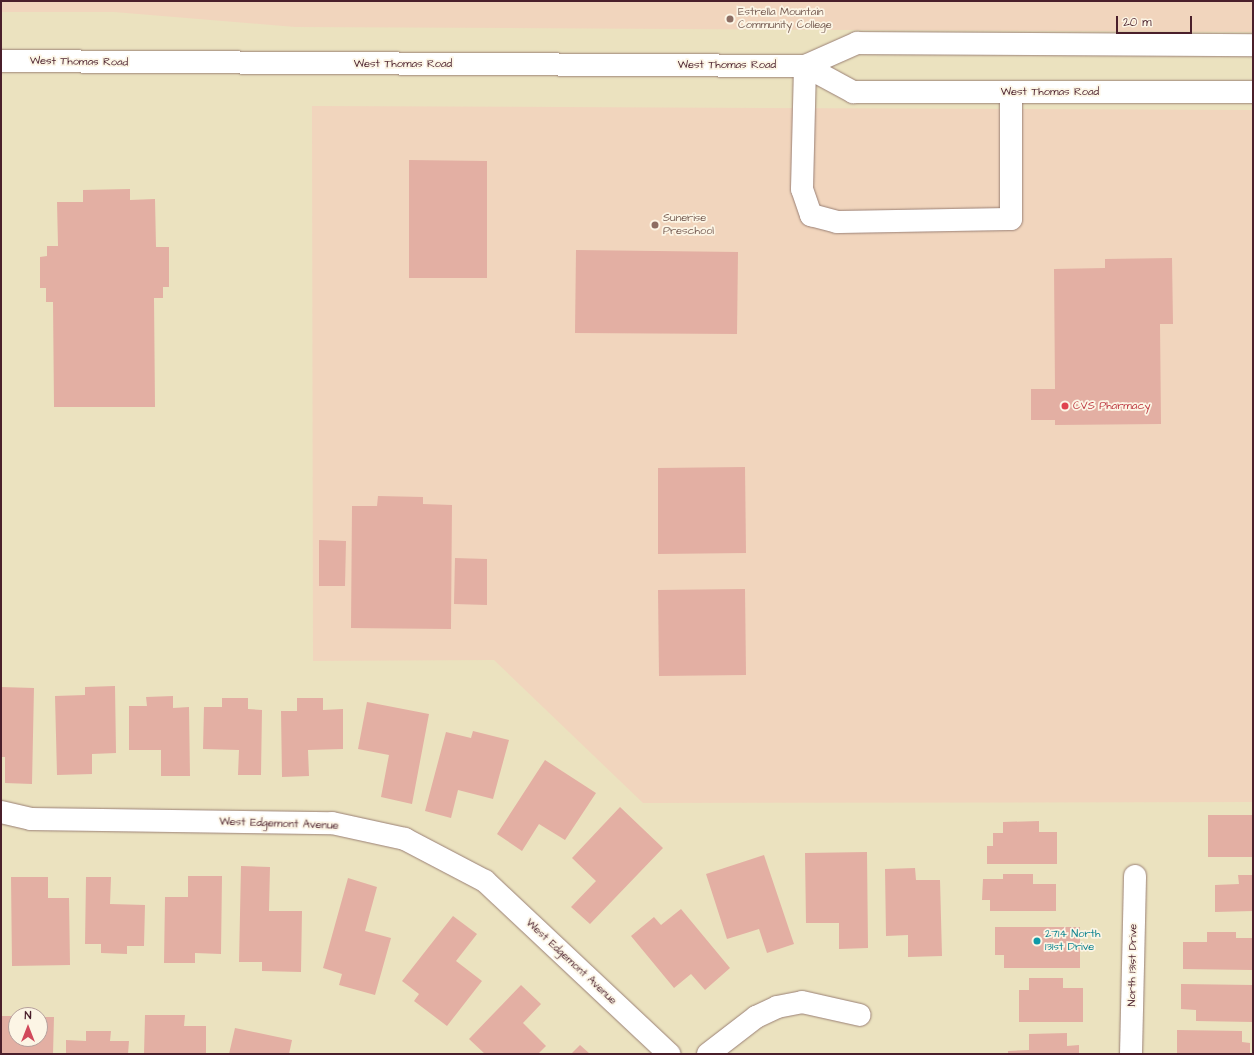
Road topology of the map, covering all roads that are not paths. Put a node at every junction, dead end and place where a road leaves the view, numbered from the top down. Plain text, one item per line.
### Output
1 (1253, 45) edge
2 (1, 61) edge
3 (805, 66) junction
4 (1011, 92) junction
5 (1253, 92) edge
6 (1, 812) edge
7 (1135, 876) dead end
8 (860, 1015) dead end
9 (669, 1054) edge
10 (708, 1054) edge
11 (1131, 1054) edge

1 - 3 main road, West Thomas Road
2 - 3 main road, West Thomas Road
3 - 4 main road, West Thomas Road
3 - 4 main road
4 - 5 main road, West Thomas Road
6 - 9 main road, West Edgemont Avenue
7 - 11 main road, North 131st Drive
8 - 10 main road

